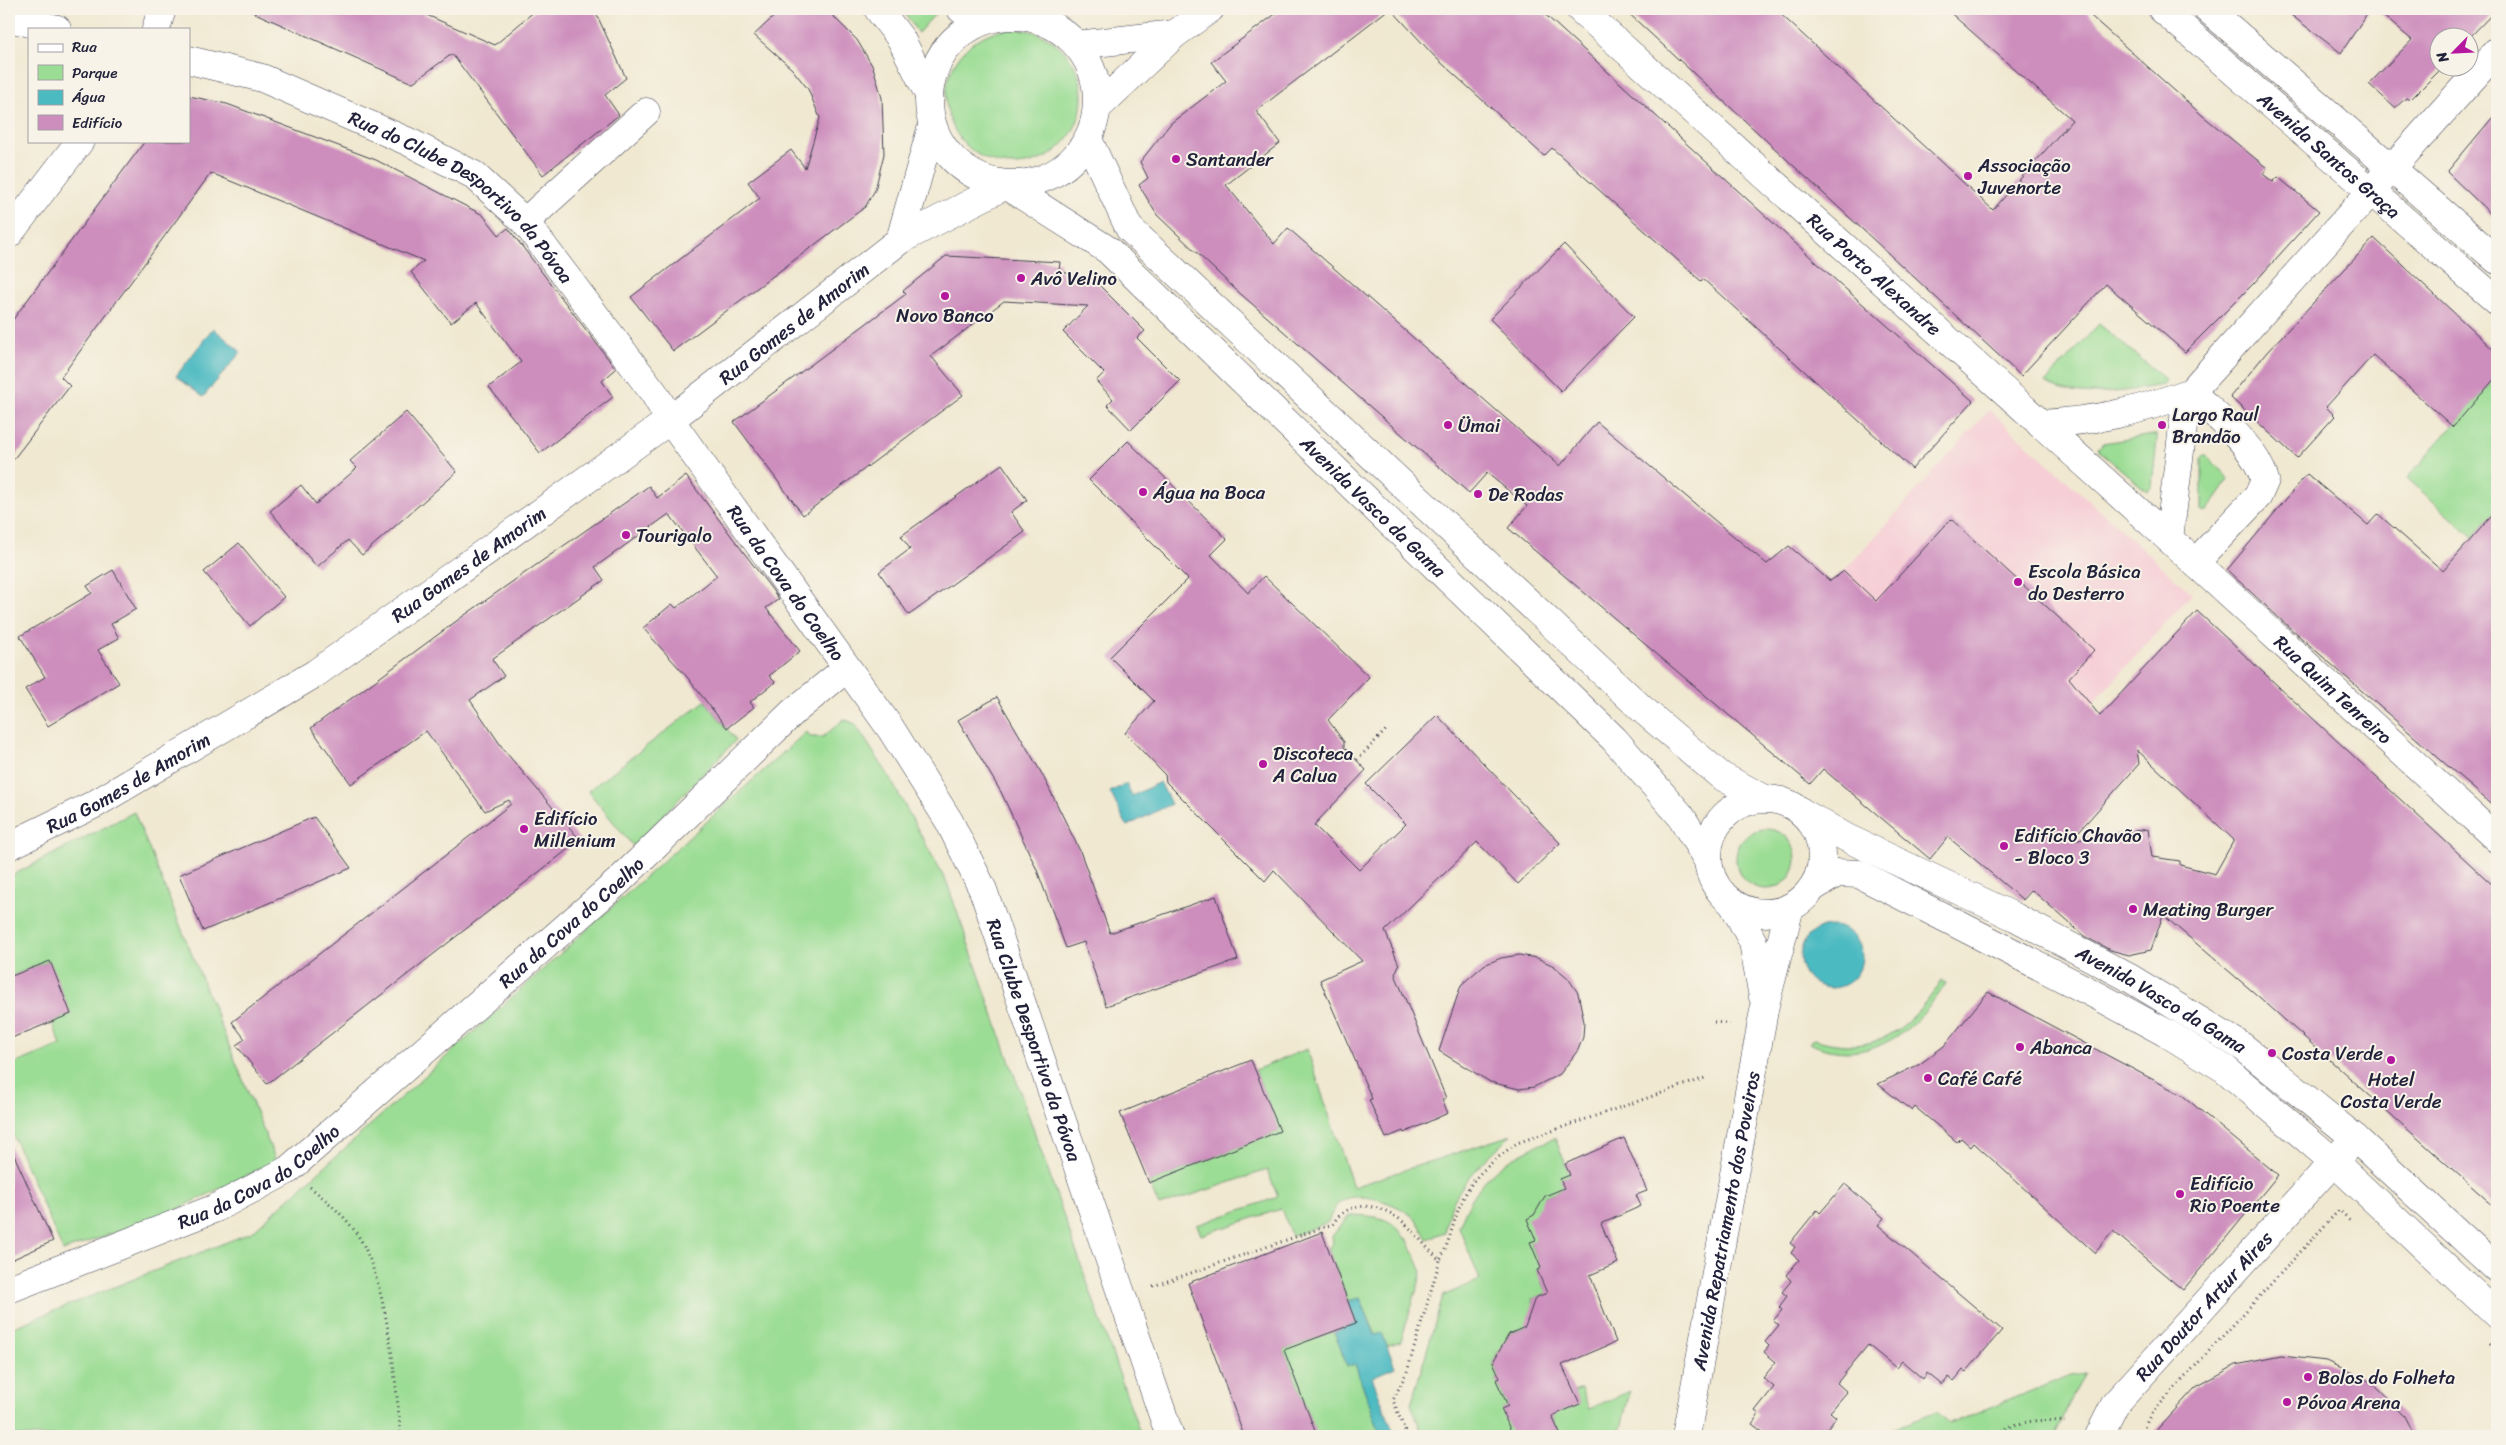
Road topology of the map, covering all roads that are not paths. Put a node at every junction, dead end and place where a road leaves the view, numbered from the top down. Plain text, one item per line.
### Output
1 (162, 9) edge
2 (878, 9) edge
3 (961, 9) edge
4 (1210, 9) edge
5 (1580, 9) edge
6 (2162, 9) edge
7 (2208, 9) edge
8 (9, 18) edge
9 (987, 19) junction
10 (53, 28) edge
11 (156, 28) edge
12 (1175, 34) junction
13 (1077, 45) junction
14 (2497, 51) edge
15 (190, 60) edge
16 (928, 93) junction
17 (1098, 107) junction
18 (646, 112) dead end
19 (932, 126) junction
20 (1088, 139) junction
21 (79, 142) edge
22 (2392, 167) junction
23 (1006, 185) junction
24 (2371, 190) junction
25 (526, 222) junction
26 (9, 234) edge
27 (900, 240) junction
28 (2497, 260) edge
29 (2497, 301) edge
30 (2192, 392) junction
31 (670, 420) junction
32 (2040, 424) junction
33 (2169, 539) junction
34 (2195, 562) junction
35 (847, 668) junction
36 (1763, 798) junction
37 (1803, 813) junction
38 (2497, 839) edge
39 (9, 846) edge
40 (1708, 861) junction
41 (1812, 888) junction
42 (1733, 904) junction
43 (1790, 907) junction
44 (1765, 1005) junction
45 (2355, 1138) junction
46 (2334, 1162) junction
47 (2416, 1240) junction
48 (2497, 1270) edge
49 (9, 1289) edge
50 (2497, 1294) edge
51 (2491, 1327) edge
52 (1170, 1436) edge
53 (1686, 1436) edge
54 (2099, 1436) edge

1 - 11 street
2 - 16 street
3 - 9 street
4 - 12 street
5 - 32 street, Rua Porto Alexandre
6 - 24 street, Avenida Santos Graça
7 - 22 street, Avenida Santos Graça
8 - 10 street
9 - 13 street
9 - 16 street
12 - 13 street
12 - 17 street
13 - 17 street
14 - 22 street
15 - 25 street, Rua do Clube Desportivo da Póvoa
16 - 19 street
17 - 20 street
18 - 25 street
19 - 23 street
19 - 27 street
20 - 23 street
20 - 36 street, Avenida Vasco da Gama
21 - 26 street
22 - 24 street
22 - 28 street, Avenida Santos Graça
23 - 27 street, Rua Gomes de Amorim
23 - 40 street, Avenida Vasco da Gama
24 - 29 street, Avenida Santos Graça
24 - 30 street
25 - 31 street, Rua do Clube Desportivo da Póvoa
27 - 31 street, Rua Gomes de Amorim
30 - 32 street
30 - 33 street
30 - 34 street
31 - 35 street, Rua da Cova do Coelho
31 - 39 street, Rua Gomes de Amorim
32 - 33 street, Rua Porto Alexandre
33 - 34 street, Rua Quim Tenreiro
34 - 38 street, Rua Quim Tenreiro
35 - 49 street, Rua da Cova do Coelho
35 - 52 street, Rua Clube Desportivo da Póvoa
36 - 37 street
36 - 40 street
37 - 41 street
37 - 45 street, Avenida Vasco da Gama
40 - 42 street
41 - 43 street
41 - 46 street, Avenida Vasco da Gama
42 - 43 street
42 - 44 street, Avenida Repatriamento dos Poveiros
43 - 44 street, Avenida Repatriamento dos Poveiros
44 - 53 street, Avenida Repatriamento dos Poveiros
45 - 46 street, Rua Doutor Artur Aires
45 - 48 street, Avenida Vasco da Gama
46 - 47 street, Avenida Vasco da Gama
46 - 54 street, Rua Doutor Artur Aires
47 - 50 street, Avenida Vasco da Gama
47 - 51 street, Avenida Vasco da Gama

